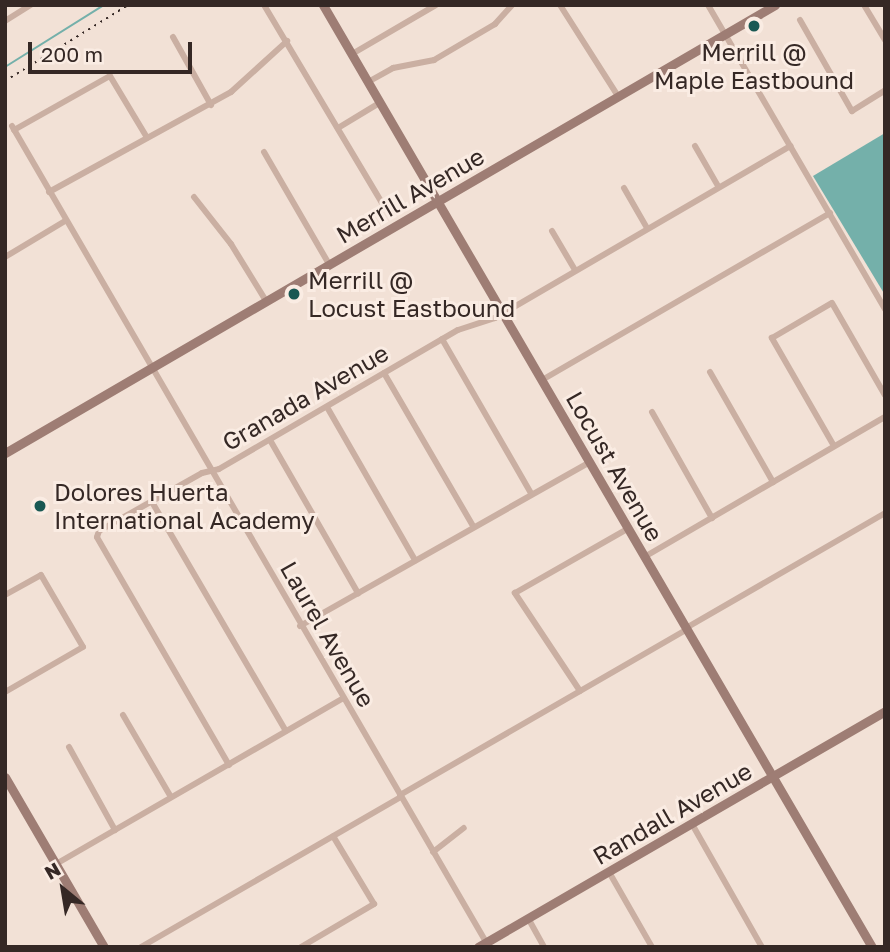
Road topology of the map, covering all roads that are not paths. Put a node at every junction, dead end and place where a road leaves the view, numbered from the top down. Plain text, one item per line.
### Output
1 (31, 5) edge
2 (323, 5) edge
3 (436, 5) edge
4 (512, 5) edge
5 (560, 5) edge
6 (708, 5) edge
7 (775, 5) edge
8 (864, 5) edge
9 (266, 6) edge
10 (800, 20) dead end
11 (5, 21) edge
12 (725, 35) junction
13 (173, 37) dead end
14 (885, 40) edge
15 (287, 41) junction
16 (352, 54) junction
17 (368, 82) junction
18 (885, 90) edge
19 (618, 96) junction
20 (381, 103) junction
21 (211, 105) junction
22 (338, 128) junction
23 (146, 136) junction
24 (695, 146) dead end
25 (790, 146) junction
26 (264, 152) dead end
27 (718, 186) junction
28 (624, 188) dead end
29 (49, 192) junction
30 (194, 198) dead end
31 (437, 201) junction
32 (383, 205) dead end
33 (830, 213) junction
34 (65, 221) junction
35 (647, 228) junction
36 (552, 231) dead end
37 (5, 257) edge
38 (329, 264) junction
39 (575, 270) junction
40 (265, 301) junction
41 (885, 309) edge
42 (502, 313) junction
43 (442, 340) junction
44 (150, 368) junction
45 (710, 372) dead end
46 (384, 373) junction
47 (542, 380) junction
48 (885, 395) edge
49 (327, 407) junction
50 (652, 412) dead end
51 (885, 417) edge
52 (270, 440) junction
53 (834, 446) junction
54 (5, 453) edge
55 (590, 462) junction
56 (212, 471) junction
57 (773, 482) junction
58 (531, 492) junction
59 (152, 502) junction
60 (885, 513) edge
61 (712, 519) junction
62 (473, 526) junction
63 (629, 528) junction
64 (646, 556) junction
65 (415, 560) junction
66 (358, 593) junction
67 (5, 595) edge
68 (300, 626) junction
69 (686, 629) junction
70 (580, 691) junction
71 (5, 692) edge
72 (342, 699) junction
73 (885, 711) edge
74 (123, 715) dead end
75 (286, 731) junction
76 (69, 747) dead end
77 (229, 765) junction
78 (772, 776) junction
79 (5, 777) edge
80 (8, 788) edge
81 (400, 796) junction
82 (171, 797) junction
83 (692, 824) junction
84 (464, 828) dead end
85 (116, 830) junction
86 (333, 836) junction
87 (433, 852) junction
88 (56, 864) junction
89 (609, 872) junction
90 (528, 918) junction
91 (482, 944) edge
92 (104, 947) edge
93 (141, 947) edge
94 (301, 947) edge
95 (544, 947) edge
96 (652, 947) edge
97 (762, 947) edge
98 (872, 947) edge

1 - 11 street
2 - 16 street, Locust Avenue
3 - 16 street
4 - 17 street
5 - 19 street
6 - 12 street
7 - 12 street, Merrill Avenue
8 - 14 street
9 - 15 street
10 - 18 street
12 - 19 street, Merrill Avenue
12 - 25 street
13 - 21 street
15 - 21 street
15 - 22 street
16 - 17 street, Locust Avenue
17 - 20 street, Locust Avenue
19 - 31 street, Merrill Avenue
20 - 22 street
20 - 31 street, Locust Avenue
21 - 23 street
22 - 32 street
23 - 29 street
23 - 29 street, Laurel Avenue
24 - 27 street
25 - 27 street, Granada Avenue
25 - 33 street
26 - 38 street
27 - 35 street, Granada Avenue
28 - 35 street
29 - 34 street, Laurel Avenue
30 - 40 street
31 - 38 street, Merrill Avenue
31 - 42 street, Locust Avenue
33 - 41 street
33 - 47 street
34 - 37 street
34 - 44 street, Laurel Avenue
35 - 39 street, Granada Avenue
36 - 39 street
38 - 40 street, Merrill Avenue
39 - 42 street, Granada Avenue
40 - 44 street, Merrill Avenue
42 - 43 street, Granada Avenue
42 - 47 street, Locust Avenue
43 - 46 street, Granada Avenue
43 - 58 street
44 - 54 street, Merrill Avenue
44 - 56 street, Laurel Avenue
45 - 57 street
46 - 49 street, Granada Avenue
46 - 62 street
47 - 55 street, Locust Avenue
48 - 53 street
49 - 52 street, Granada Avenue
49 - 65 street
50 - 61 street
51 - 53 street
52 - 56 street, Granada Avenue
52 - 66 street
53 - 57 street
55 - 58 street
55 - 63 street, Locust Avenue
56 - 59 street, Granada Avenue
56 - 68 street, Laurel Avenue
57 - 61 street
58 - 62 street
59 - 75 street
59 - 77 street, Granada Avenue
60 - 69 street
61 - 64 street
62 - 65 street
63 - 64 street, Locust Avenue
63 - 70 street
64 - 69 street, Locust Avenue
65 - 66 street
66 - 68 street
67 - 71 street
68 - 72 street, Laurel Avenue
69 - 70 street
69 - 78 street, Locust Avenue
70 - 81 street
72 - 75 street
72 - 81 street, Laurel Avenue
73 - 78 street, Randall Avenue
74 - 82 street
75 - 77 street
76 - 85 street
77 - 82 street
78 - 83 street, Randall Avenue
78 - 98 street, Locust Avenue
79 - 80 street
80 - 88 street
81 - 86 street
81 - 87 street, Laurel Avenue
82 - 85 street
83 - 89 street, Randall Avenue
83 - 97 street
84 - 87 street
85 - 88 street
86 - 93 street
86 - 94 street
87 - 91 street, Laurel Avenue
88 - 92 street
89 - 90 street, Randall Avenue
89 - 96 street
90 - 91 street, Randall Avenue
90 - 95 street

